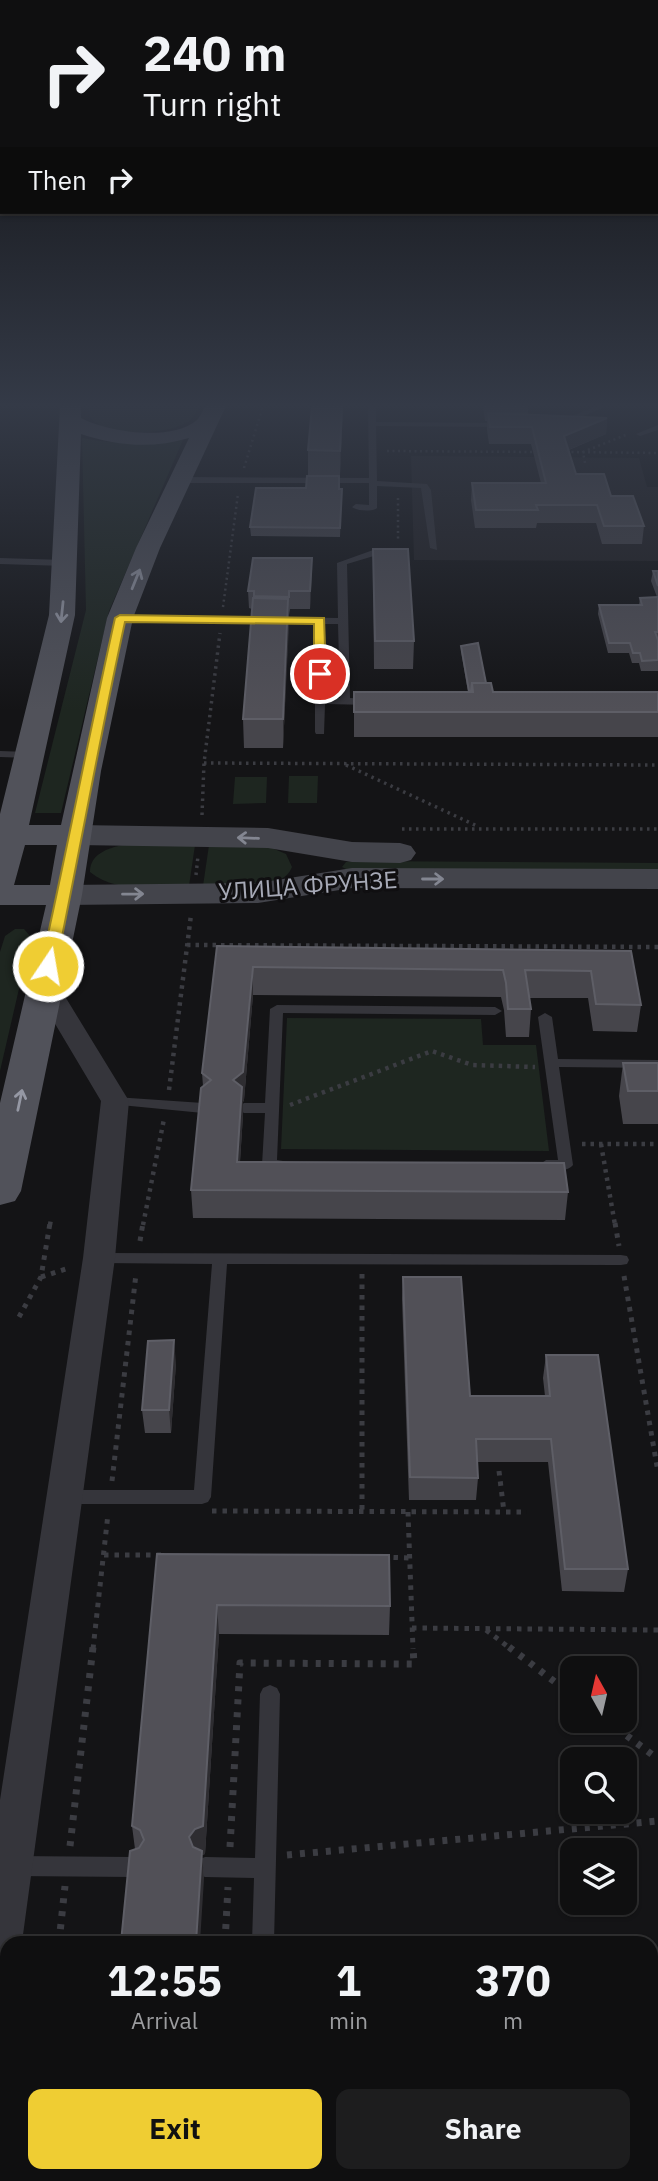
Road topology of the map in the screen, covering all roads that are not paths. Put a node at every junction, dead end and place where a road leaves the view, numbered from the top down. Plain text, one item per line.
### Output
1 (67, 508) edge
2 (168, 508) edge
3 (429, 508) edge
4 (434, 548) dead end
5 (398, 552) edge
6 (0, 561) edge
7 (65, 563) junction
8 (120, 618) junction
9 (320, 621) junction
10 (343, 621) junction
11 (320, 701) junction
12 (345, 701) junction
13 (386, 702) edge
14 (320, 732) dead end
15 (0, 754) edge
16 (29, 755) junction
17 (11, 835) junction
18 (77, 835) junction
19 (285, 841) junction
20 (658, 853) edge
21 (352, 865) junction
22 (658, 879) edge
23 (0, 881) edge
24 (282, 890) junction
25 (0, 895) edge
26 (65, 895) junction
27 (45, 985) junction
28 (495, 1011) dead end
29 (545, 1017) dead end
30 (658, 1064) edge
31 (552, 1066) junction
32 (115, 1101) junction
33 (203, 1108) edge
34 (244, 1108) edge
35 (272, 1108) junction
36 (296, 1165) edge
37 (525, 1165) edge
38 (0, 1191) edge
39 (99, 1258) junction
40 (220, 1259) junction
41 (621, 1260) road end
42 (62, 1497) junction
43 (270, 1694) dead end
44 (266, 1861) junction
45 (11, 1866) junction
46 (134, 1867) edge
47 (205, 1867) edge
48 (1, 1936) edge
49 (263, 1936) edge

1 - 7 main road
8 -> 2 main road
3 - 4 lane
5 - 10 lane
6 - 7 lane
7 -> 16 main road
8 - 9 lane
8 - 18 main road
9 - 10 lane
9 - 11 lane
10 - 12 lane
11 - 12 lane
11 - 14 lane
12 - 13 lane
15 - 16 lane
16 - 17 main road
17 - 18 main road, УЛИЦА ФРУНЗЕ
17 - 23 main road
19 -> 18 main road, УЛИЦА ФРУНЗЕ
18 - 26 main road
19 - 21 main road, УЛИЦА ФРУНЗЕ
19 - 24 main road
20 - 21 main road, УЛИЦА ФРУНЗЕ
21 -> 22 main road, УЛИЦА ФРУНЗЕ
21 - 24 main road, УЛИЦА ФРУНЗЕ
26 -> 24 main road, УЛИЦА ФРУНЗЕ
25 - 26 main road, УЛИЦА ФРУНЗЕ
26 - 27 main road
27 - 32 street
38 -> 27 main road
28 - 35 lane
29 - 31 lane
30 - 31 lane
31 - 37 lane
32 - 33 lane
32 - 39 street
34 - 35 lane
35 - 36 lane
39 - 40 lane
39 - 42 street
40 - 41 lane
40 - 42 lane
42 - 45 street
43 - 44 lane
44 - 47 lane
44 - 49 lane
45 - 46 lane
45 - 48 street

